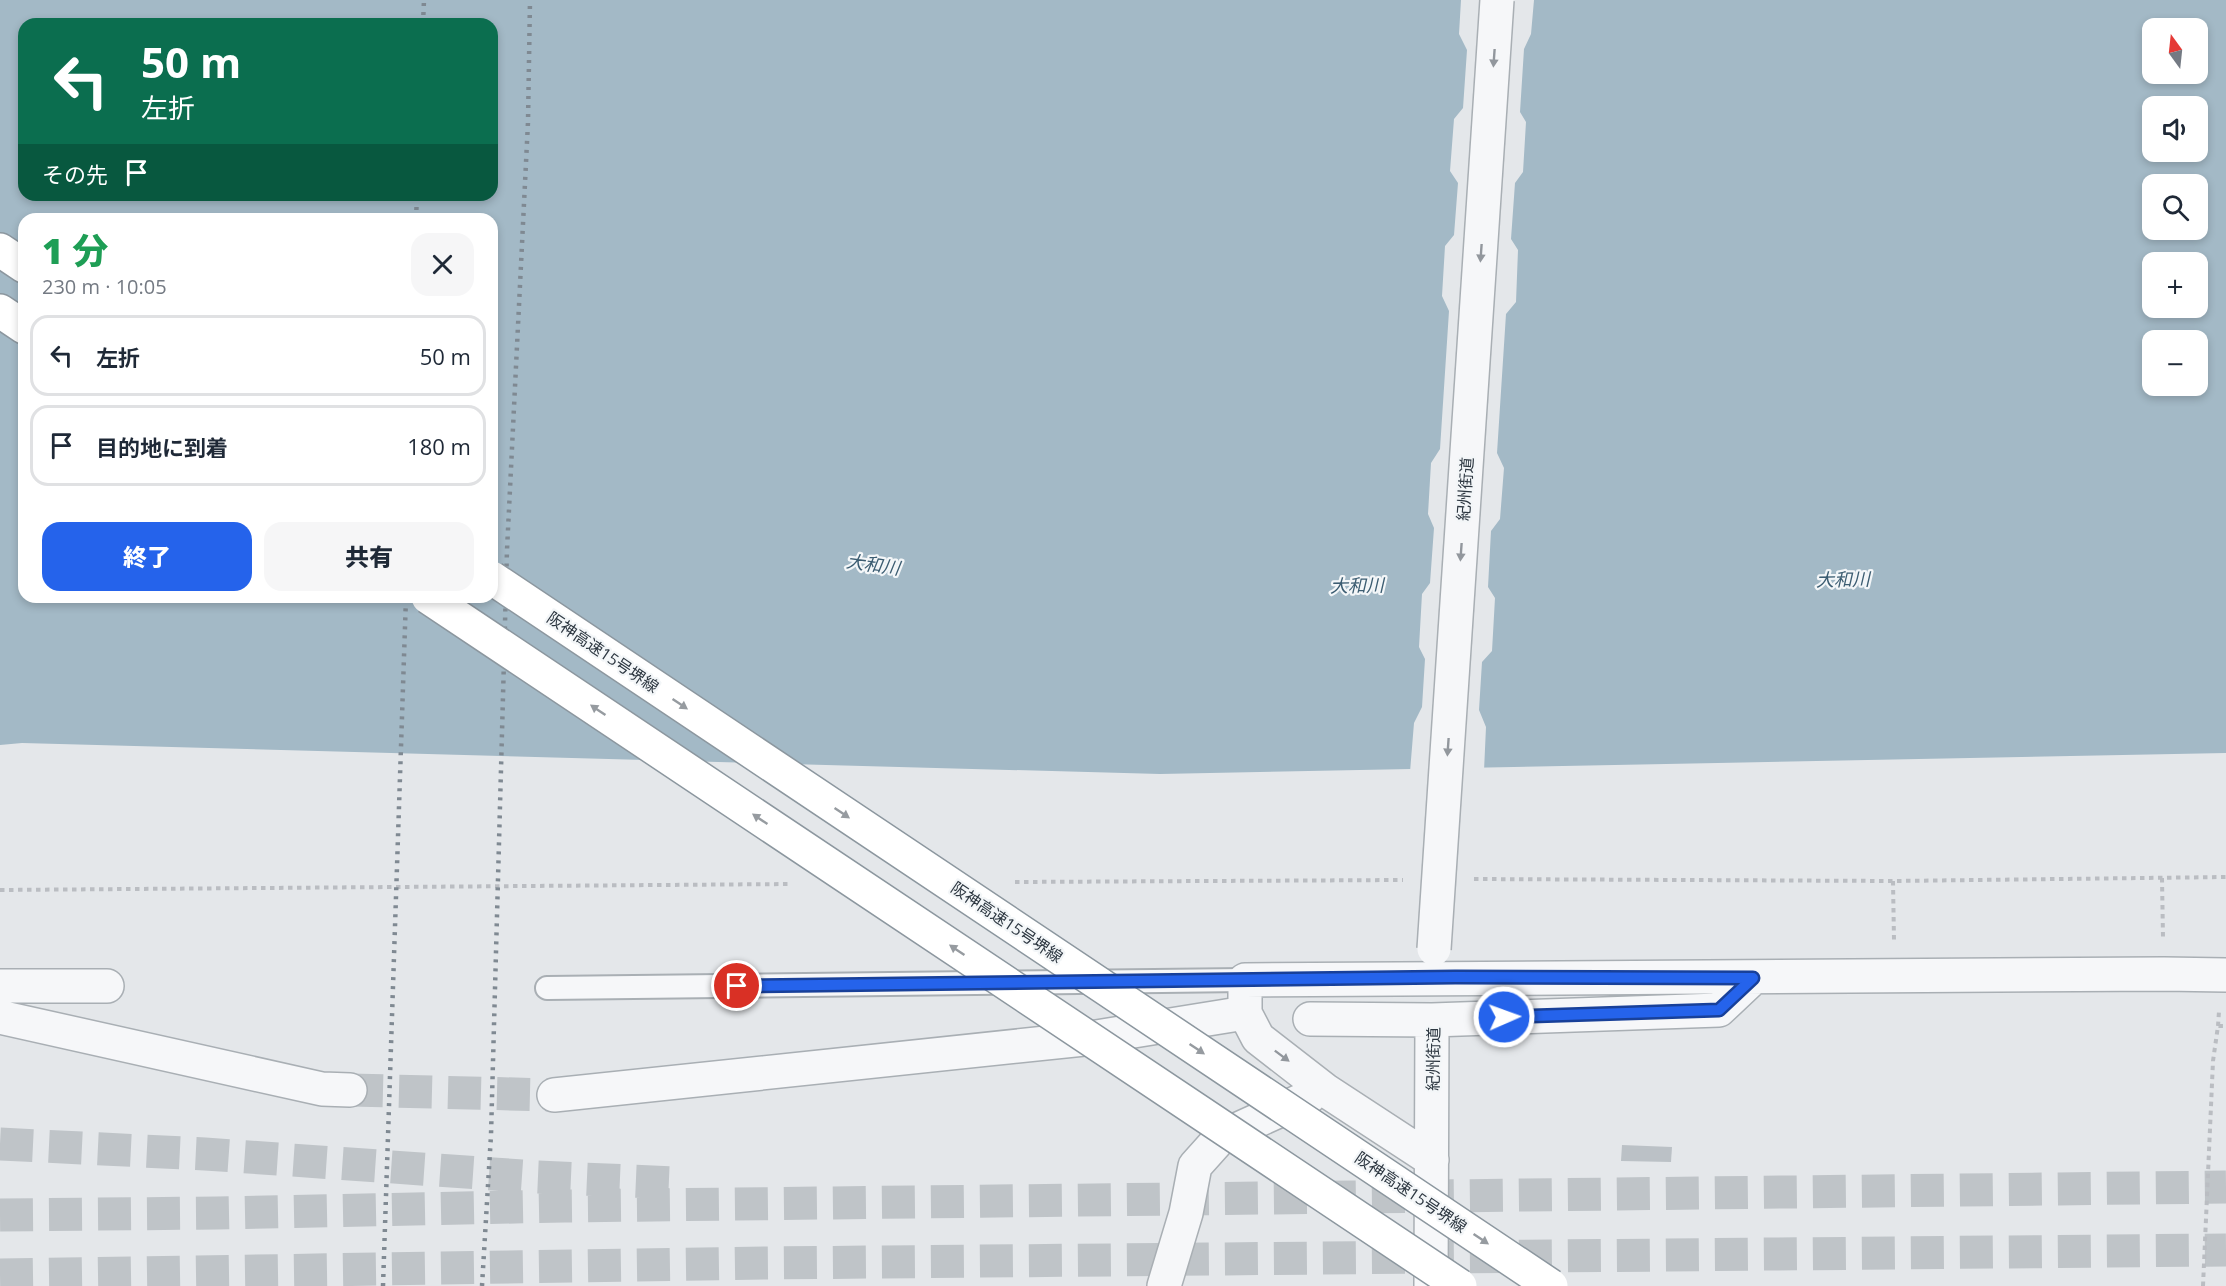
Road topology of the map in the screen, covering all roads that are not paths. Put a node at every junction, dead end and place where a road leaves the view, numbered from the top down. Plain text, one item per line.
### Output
1 (1497, 0) edge
2 (0, 250) edge
3 (18, 262) edge
4 (0, 311) edge
5 (18, 323) edge
6 (498, 582) edge
7 (437, 603) edge
8 (1433, 964) junction
9 (2226, 975) edge
10 (1753, 978) junction
11 (1245, 980) junction
12 (0, 986) edge
13 (107, 986) dead end
14 (547, 988) dead end
15 (1245, 1012) junction
16 (0, 1017) edge
17 (1310, 1019) dead end
18 (1432, 1020) junction
19 (1084, 1039) junction
20 (350, 1090) tunnel mouth
21 (1325, 1090) junction
22 (554, 1095) tunnel mouth
23 (1221, 1137) junction
24 (1432, 1160) junction
25 (1440, 1282) edge
26 (1164, 1286) edge
27 (1551, 1286) edge

1 -> 8 street, 紀州街道, bridge
2 - 3 highway
4 - 5 highway
6 -> 27 highway, 阪神高速15号堺線, bridge
25 -> 7 highway, bridge
8 - 10 street
8 - 11 street
9 - 10 street
10 - 18 street, 紀州街道
11 - 14 lane
11 - 15 street
12 - 13 street
15 - 19 street
15 -> 21 street
16 - 20 street
17 - 18 street
18 - 24 street, 紀州街道
19 - 22 street
19 - 23 street
21 - 23 street
21 - 24 street
23 - 25 street
23 - 26 street
24 - 25 street, 紀州街道

